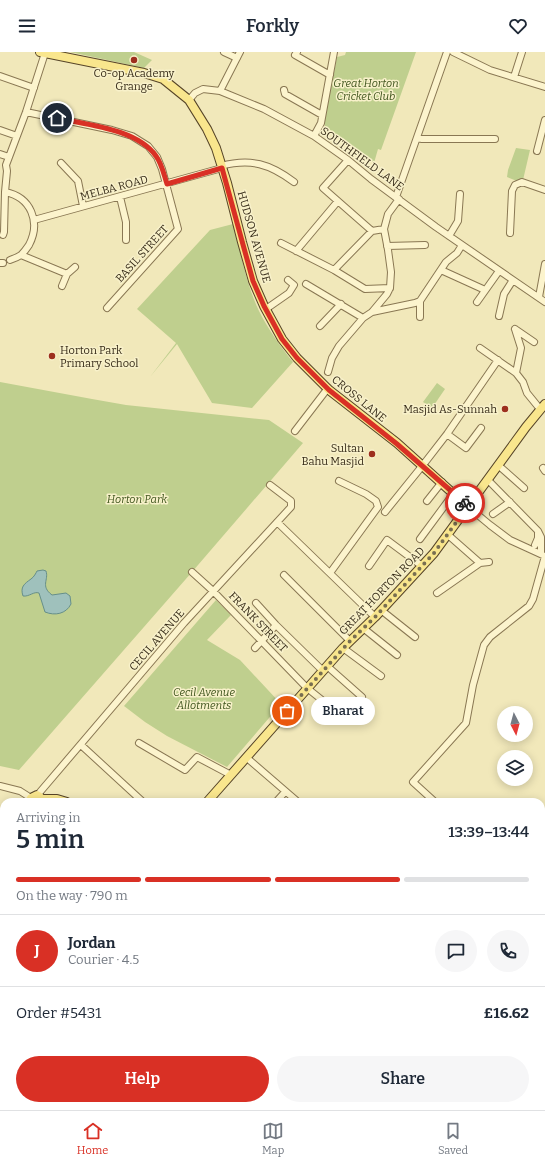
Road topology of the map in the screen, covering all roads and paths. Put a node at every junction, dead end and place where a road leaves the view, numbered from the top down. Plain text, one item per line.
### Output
1 (224, 52) edge
2 (297, 52) edge
3 (334, 52) edge
4 (447, 52) edge
5 (453, 52) edge
6 (522, 52) edge
7 (42, 53) edge
8 (238, 55) edge
9 (330, 75) junction
10 (0, 76) edge
11 (514, 77) junction
12 (8, 79) junction
13 (6, 86) dead end
14 (545, 87) edge
15 (34, 88) junction
16 (284, 90) dead end
17 (220, 91) junction
18 (190, 100) junction
19 (26, 112) junction
20 (322, 115) junction
21 (545, 120) edge
22 (0, 130) edge
23 (17, 136) junction
24 (314, 136) junction
25 (417, 138) junction
26 (495, 139) dead end
27 (537, 151) dead end
28 (0, 154) edge
29 (9, 157) junction
30 (348, 160) junction
31 (61, 163) dead end
32 (222, 167) junction
33 (294, 182) dead end
34 (167, 184) junction
35 (545, 190) edge
36 (5, 192) junction
37 (460, 194) dead end
38 (120, 196) junction
39 (397, 198) junction
40 (338, 201) junction
41 (83, 206) junction
42 (34, 220) junction
43 (384, 229) junction
44 (372, 231) junction
45 (510, 233) dead end
46 (3, 235) dead end
47 (449, 236) junction
48 (126, 240) dead end
49 (280, 243) dead end
50 (425, 245) dead end
51 (462, 245) junction
52 (387, 246) junction
53 (296, 251) junction
54 (21, 255) junction
55 (10, 260) dead end
56 (545, 264) edge
57 (75, 267) dead end
58 (334, 270) junction
59 (441, 270) junction
60 (499, 271) junction
61 (67, 274) junction
62 (288, 280) dead end
63 (514, 280) junction
64 (306, 284) dead end
65 (62, 286) dead end
66 (485, 290) junction
67 (388, 291) junction
68 (539, 297) junction
69 (420, 301) junction
70 (477, 302) dead end
71 (545, 302) edge
72 (341, 304) junction
73 (107, 308) dead end
74 (393, 308) junction
75 (266, 309) junction
76 (372, 312) junction
77 (499, 316) dead end
78 (420, 317) dead end
79 (364, 318) junction
80 (320, 326) dead end
81 (534, 342) dead end
82 (480, 348) dead end
83 (498, 360) junction
84 (310, 372) joint
85 (328, 372) dead end
86 (516, 372) junction
87 (328, 388) junction
88 (542, 407) edge
89 (481, 428) dead end
90 (295, 431) dead end
91 (447, 434) junction
92 (423, 465) junction
93 (498, 465) junction
94 (488, 480) junction
95 (339, 481) dead end
96 (442, 482) junction
97 (270, 485) dead end
98 (524, 488) dead end
99 (454, 493) junction
100 (427, 501) dead end
101 (510, 502) junction
102 (468, 506) junction
103 (385, 512) dead end
104 (493, 514) dead end
105 (277, 522) junction
106 (538, 531) junction
107 (447, 534) junction
108 (420, 539) dead end
109 (535, 545) dead end
110 (543, 555) edge
111 (489, 562) dead end
112 (480, 563) junction
113 (369, 566) dead end
114 (422, 566) junction
115 (192, 572) dead end
116 (330, 573) junction
117 (284, 575) dead end
118 (214, 591) junction
119 (437, 593) dead end
120 (256, 603) dead end
121 (381, 610) junction
122 (375, 617) junction
123 (276, 625) junction
124 (363, 628) junction
125 (415, 637) dead end
126 (262, 641) junction
127 (350, 641) junction
128 (255, 648) dead end
129 (343, 648) junction
130 (397, 655) dead end
131 (325, 668) junction
132 (381, 676) dead end
133 (307, 688) junction
134 (362, 697) dead end
135 (347, 720) dead end
136 (139, 743) dead end
137 (81, 745) junction
138 (247, 758) junction
139 (231, 775) junction
140 (0, 786) edge
141 (285, 792) junction
142 (37, 798) edge
143 (139, 798) edge
144 (211, 798) edge
145 (280, 798) edge
146 (293, 798) edge
147 (431, 798) edge

1 - 8 street
2 - 9 street
3 - 9 street
4 - 25 street
5 - 11 street
6 - 11 street
7 - 15 street
7 - 18 main road
8 - 17 street
9 - 20 street
10 - 12 street
11 - 14 street
12 - 13 street
12 - 15 street
15 - 19 street
16 - 20 street
17 - 18 street, SOUTHFIELD LANE
17 - 24 street, SOUTHFIELD LANE
18 - 32 main road, HUDSON AVENUE
19 - 23 street
19 - 34 street
20 - 24 street
21 - 27 street
22 - 23 street
23 - 29 street
24 - 30 street, SOUTHFIELD LANE
25 - 26 street
25 - 39 street
28 - 29 street
29 - 36 street
30 - 39 street, SOUTHFIELD LANE
30 - 40 street
31 - 41 street
32 - 33 street, MELBA ROAD
32 - 34 street, MELBA ROAD
32 - 75 main road, HUDSON AVENUE
34 - 38 street, MELBA ROAD
34 - 73 street, BASIL STREET
35 - 45 street
36 - 42 street
36 - 46 street
37 - 47 street
38 - 41 street, MELBA ROAD
38 - 48 street
39 - 43 street
39 - 47 street, SOUTHFIELD LANE
40 - 44 street
40 - 53 street
41 - 42 street, MELBA ROAD
42 - 54 street
43 - 44 street
43 - 52 street
44 - 58 street
47 - 51 street, SOUTHFIELD LANE
49 - 53 street
50 - 52 street
51 - 59 street
51 - 60 street, SOUTHFIELD LANE
52 - 67 street
53 - 58 street
54 - 55 street
54 - 61 street
56 - 68 street
57 - 61 street
58 - 67 street
59 - 66 street
59 - 69 street
60 - 63 street, SOUTHFIELD LANE
60 - 66 street
61 - 65 street
62 - 75 street
63 - 68 street, SOUTHFIELD LANE
63 - 77 street
64 - 72 street
66 - 70 street
67 - 74 street
67 - 76 street, CROSS LANE
68 - 71 street, SOUTHFIELD LANE
69 - 74 street
69 - 78 street
72 - 79 street
72 - 80 street
74 - 76 street
75 - 84 main road, HUDSON AVENUE
76 - 79 street, CROSS LANE
79 - 85 street, CROSS LANE
81 - 86 street
82 - 83 street
83 - 86 street
83 - 91 street
84 - 87 main road, CROSS LANE
86 - 88 street
87 - 90 street
87 - 92 main road, CROSS LANE
88 - 93 main road, GREAT HORTON ROAD
89 - 91 street
91 - 92 street
92 - 96 main road, CROSS LANE
92 - 103 street
93 - 94 main road, GREAT HORTON ROAD
93 - 98 street
94 - 101 street
94 - 102 main road, GREAT HORTON ROAD
95 - 116 street
96 - 99 main road, CROSS LANE
96 - 100 street
97 - 105 street, CECIL AVENUE
99 - 102 main road, CROSS LANE
99 - 108 street
101 - 104 street
101 - 106 street
102 - 107 main road, GREAT HORTON ROAD
102 - 110 street
105 - 116 street
105 - 118 street, CECIL AVENUE
106 - 109 street
106 - 110 street
107 - 112 street
107 - 114 main road, GREAT HORTON ROAD
110 - 147 street
111 - 112 street
112 - 119 street
113 - 114 street
114 - 121 main road, GREAT HORTON ROAD
115 - 118 street, FRANK STREET
116 - 122 street
117 - 127 street
118 - 126 street, FRANK STREET
118 - 137 street, CECIL AVENUE
120 - 123 street
121 - 122 main road, GREAT HORTON ROAD
121 - 125 street
122 - 124 main road, GREAT HORTON ROAD
123 - 126 street
123 - 131 street
124 - 127 main road, GREAT HORTON ROAD
124 - 130 street
126 - 128 street
126 - 133 street, FRANK STREET
127 - 129 main road, GREAT HORTON ROAD
129 - 131 main road, GREAT HORTON ROAD
129 - 132 street
131 - 133 main road, GREAT HORTON ROAD
131 - 134 street
133 - 135 street, FRANK STREET
133 - 138 main road, GREAT HORTON ROAD
136 - 139 street
137 - 142 street, CECIL AVENUE
137 - 143 street
138 - 139 main road, GREAT HORTON ROAD
138 - 141 street
139 - 144 main road, GREAT HORTON ROAD
140 - 142 street
141 - 145 street
141 - 146 street

